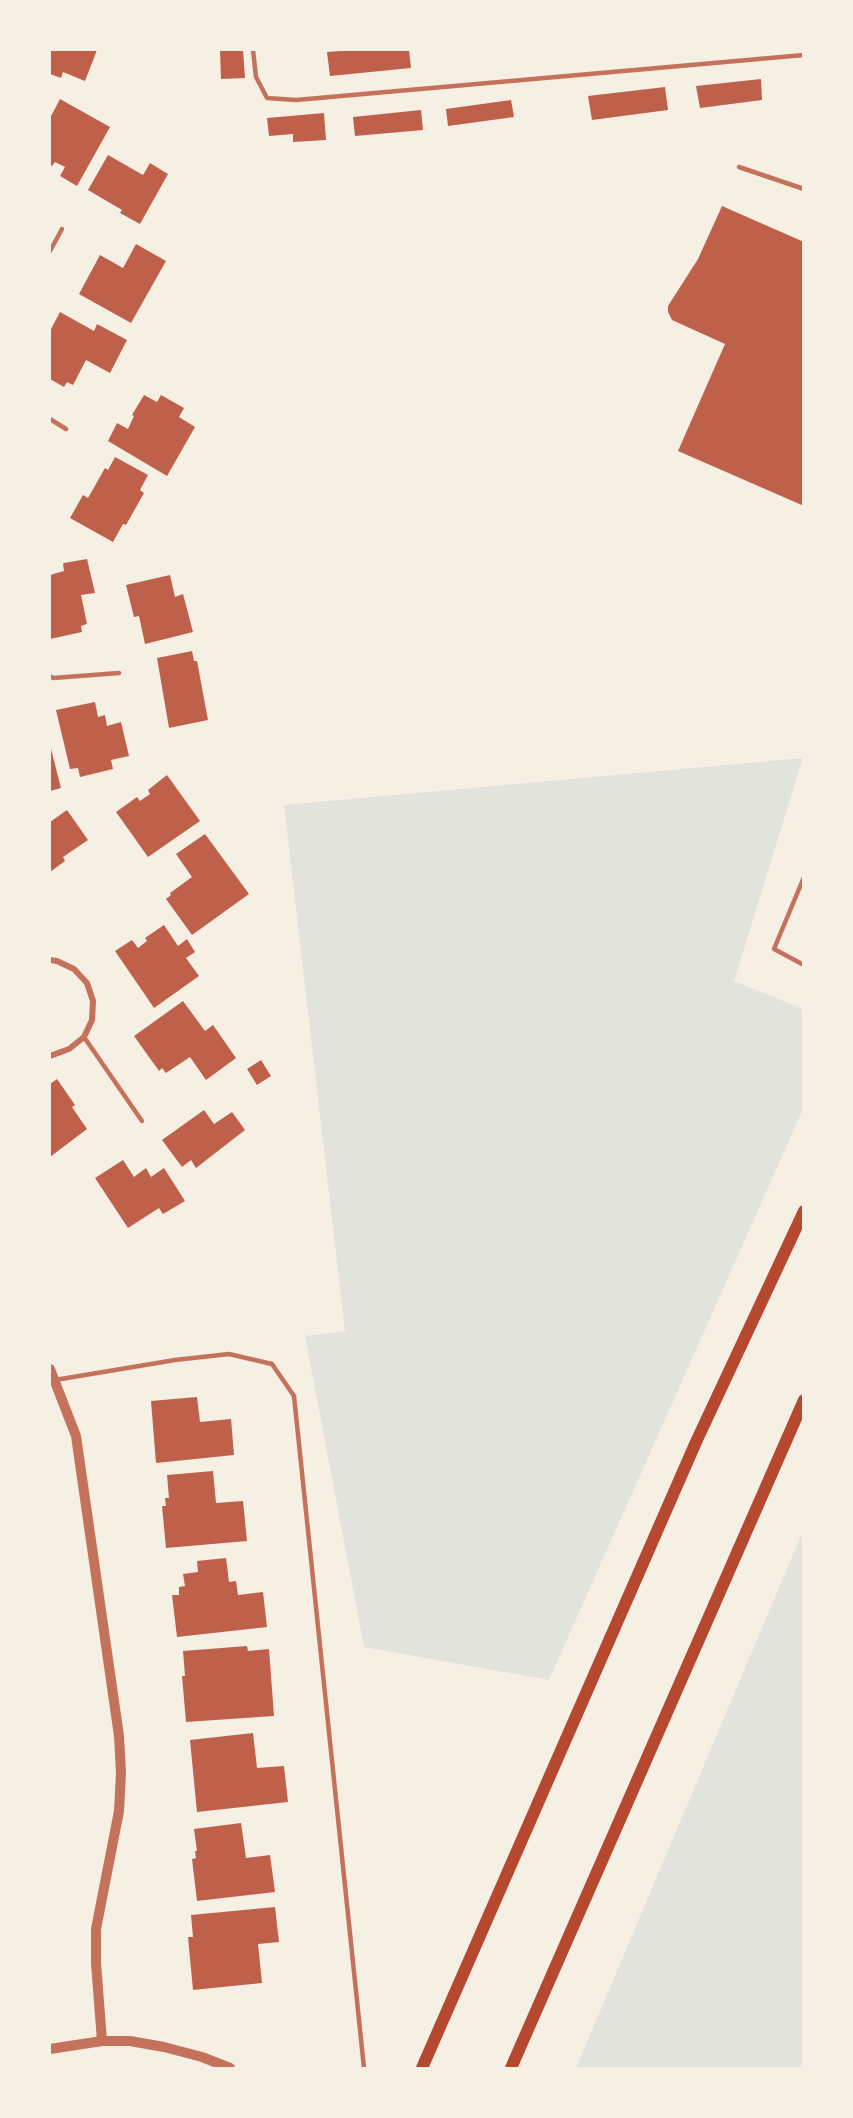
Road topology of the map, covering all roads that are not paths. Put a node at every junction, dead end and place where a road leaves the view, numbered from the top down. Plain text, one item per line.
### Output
1 (253, 50) edge
2 (804, 55) edge
3 (739, 167) dead end
4 (804, 189) edge
5 (62, 229) dead end
6 (50, 250) edge
7 (50, 419) edge
8 (66, 429) dead end
9 (119, 673) dead end
10 (50, 676) edge
11 (804, 877) edge
12 (50, 960) edge
13 (804, 964) edge
14 (84, 1037) junction
15 (50, 1056) edge
16 (142, 1121) dead end
17 (804, 1211) edge
18 (50, 1369) edge
19 (55, 1380) junction
20 (804, 1400) edge
21 (102, 2041) junction
22 (50, 2049) edge
23 (230, 2068) edge
24 (364, 2068) edge
25 (423, 2068) edge
26 (511, 2068) edge

1 - 2 lane
3 - 4 lane
5 - 6 lane
7 - 8 lane
9 - 10 lane
11 - 13 lane
12 - 14 street
14 - 15 street
14 - 16 lane
17 - 25 main road
18 - 19 street
19 - 21 street
19 - 24 lane
20 - 26 main road
21 - 22 street
21 - 23 street

